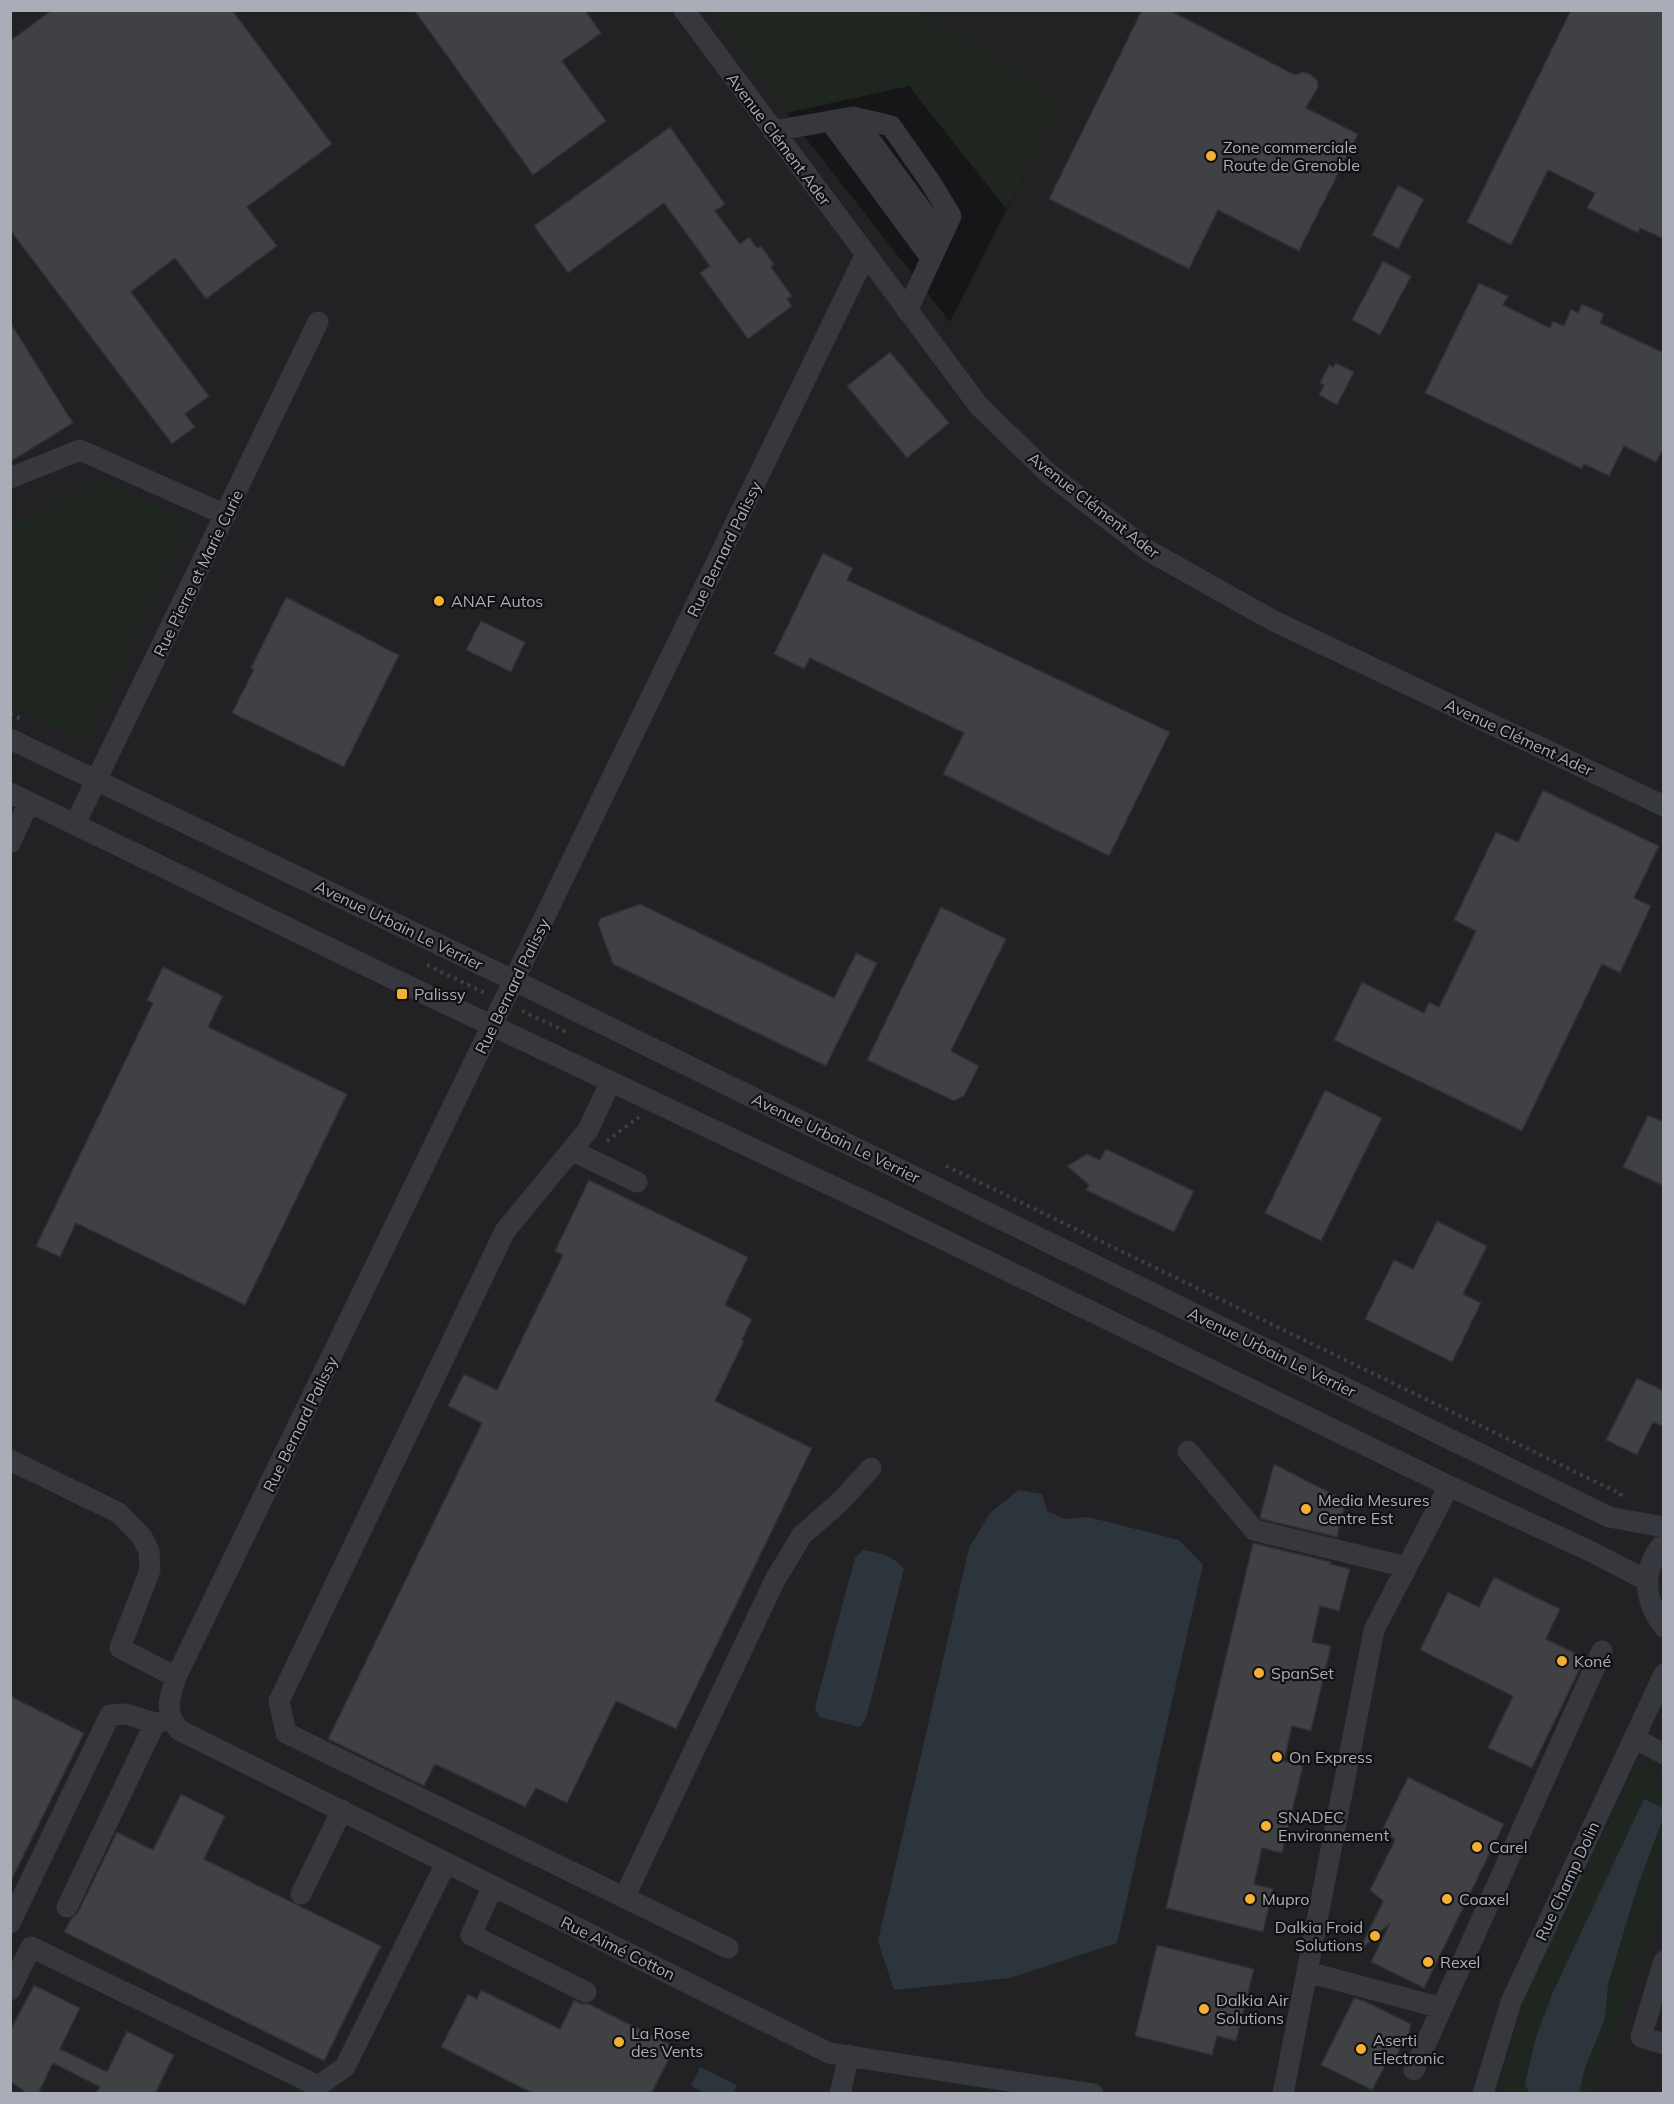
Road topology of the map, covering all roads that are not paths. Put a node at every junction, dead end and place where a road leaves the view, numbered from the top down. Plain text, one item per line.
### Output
1 (684, 10) edge
2 (830, 121) junction
3 (773, 131) junction
4 (866, 256) junction
5 (931, 258) junction
6 (907, 311) junction
7 (318, 322) dead end
8 (10, 478) edge
9 (226, 515) junction
10 (10, 738) edge
11 (97, 780) junction
12 (20, 797) edge
13 (1664, 806) edge
14 (75, 824) junction
15 (10, 843) edge
16 (515, 981) junction
17 (492, 1026) junction
18 (610, 1083) junction
19 (571, 1150) junction
20 (636, 1182) dead end
21 (1188, 1451) dead end
22 (10, 1460) edge
23 (871, 1468) dead end
24 (1449, 1486) junction
25 (1664, 1527) edge
26 (1664, 1542) edge
27 (1407, 1567) junction
28 (1646, 1580) junction
29 (1664, 1627) edge
30 (1602, 1651) dead end
31 (1664, 1674) edge
32 (176, 1677) junction
33 (163, 1721) junction
34 (1634, 1738) junction
35 (1664, 1754) edge
36 (342, 1810) junction
37 (446, 1863) junction
38 (493, 1886) junction
39 (301, 1894) dead end
40 (624, 1898) junction
41 (67, 1907) dead end
42 (10, 1923) edge
43 (728, 1948) dead end
44 (1664, 1961) edge
45 (1307, 1972) junction
46 (10, 1990) edge
47 (586, 1992) dead end
48 (1442, 2008) junction
49 (1664, 2044) edge
50 (849, 2055) junction
51 (1414, 2070) dead end
52 (316, 2090) edge
53 (840, 2094) edge
54 (1093, 2094) edge
55 (1283, 2094) edge
56 (1483, 2094) edge

1 - 3 street, Avenue Clément Ader
2 - 3 street
2 - 5 street
2 - 5 street
3 - 4 street, Avenue Clément Ader
4 - 6 street, Avenue Clément Ader
4 - 16 street, Rue Bernard Palissy
5 - 6 street
6 - 13 street, Avenue Clément Ader
7 - 9 street, Rue Pierre et Marie Curie
8 - 9 street
9 - 11 street, Rue Pierre et Marie Curie
10 - 11 street, Avenue Urbain Le Verrier
11 - 14 street, Rue Pierre et Marie Curie
11 - 16 street, Avenue Urbain Le Verrier
12 - 14 street
12 - 15 street
14 - 17 street
16 - 17 street, Rue Bernard Palissy
16 - 25 street, Avenue Urbain Le Verrier
17 - 18 street
17 - 32 street, Rue Bernard Palissy
18 - 19 street
18 - 24 street
19 - 20 street
19 - 40 street
21 - 27 street
22 - 32 street
23 - 40 street
24 - 27 street
24 - 28 street
26 - 28 street
27 - 45 street
28 - 29 street
30 - 48 street
31 - 34 street, Rue Champ Dolin
32 - 33 street, Rue Bernard Palissy
33 - 36 street, Rue Aimé Cotton
33 - 41 street
33 - 42 street
34 - 35 street
34 - 56 street, Rue Champ Dolin
36 - 37 street, Rue Aimé Cotton
36 - 39 street
37 - 38 street, Rue Aimé Cotton
37 - 52 street
38 - 47 street
38 - 50 street, Rue Aimé Cotton
40 - 43 street
44 - 49 street
45 - 48 street
45 - 55 street
46 - 52 street
48 - 51 street
50 - 53 street
50 - 54 street, Rue Aimé Cotton

